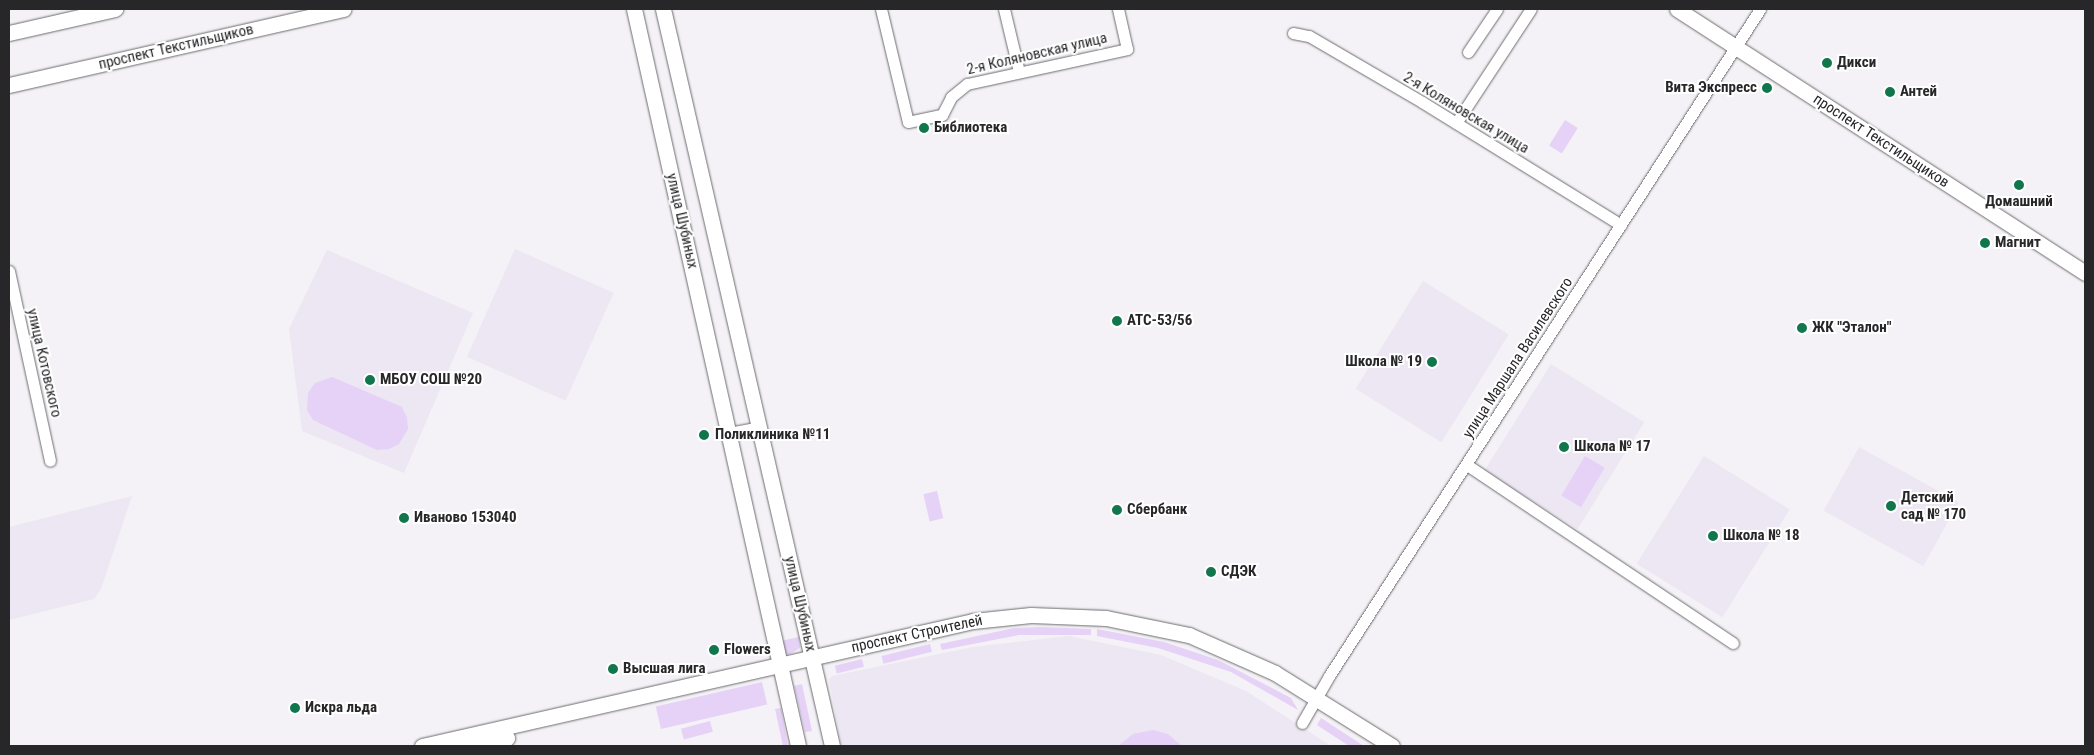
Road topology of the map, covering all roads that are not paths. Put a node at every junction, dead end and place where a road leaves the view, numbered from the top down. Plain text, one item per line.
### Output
1 (115, 9) edge
2 (343, 9) edge
3 (634, 9) edge
4 (663, 9) edge
5 (881, 9) edge
6 (1004, 9) edge
7 (1118, 9) edge
8 (1498, 9) edge
9 (1531, 9) edge
10 (1677, 9) edge
11 (1695, 9) edge
12 (1760, 9) edge
13 (9, 33) edge
14 (1293, 33) dead end
15 (1739, 42) junction
16 (1468, 52) dead end
17 (1018, 72) junction
18 (9, 85) edge
19 (1456, 123) junction
20 (1621, 225) junction
21 (2085, 262) edge
22 (9, 270) edge
23 (2085, 273) edge
24 (759, 427) junction
25 (729, 433) junction
26 (50, 461) dead end
27 (1467, 465) junction
28 (1733, 643) dead end
29 (813, 661) junction
30 (782, 668) junction
31 (1314, 701) junction
32 (1302, 723) dead end
33 (539, 725) junction
34 (422, 746) edge
35 (469, 746) edge
36 (798, 746) edge
37 (832, 746) edge
38 (1376, 746) edge
39 (1392, 746) edge

1 - 13 main road
2 - 18 main road, проспект Текстильщиков
3 - 25 main road, улица Шубиных
4 - 24 main road, улица Шубиных
5 - 17 street, 2-я Коляновская улица
6 - 17 street
7 - 17 street, 2-я Коляновская улица
8 - 16 street
9 - 19 street
10 - 15 main road, проспект Текстильщиков
11 - 15 main road, проспект Текстильщиков
12 - 15 street, улица Маршала Василевского
14 - 19 street, 2-я Коляновская улица
15 - 20 street, улица Маршала Василевского
15 - 21 main road, проспект Текстильщиков
15 - 23 main road, проспект Текстильщиков
19 - 20 street, 2-я Коляновская улица
20 - 27 street, улица Маршала Василевского
22 - 26 street, улица Котовского
24 - 25 street
24 - 29 main road, улица Шубиных
25 - 30 main road, улица Шубиных
27 - 28 street
27 - 31 street, улица Маршала Василевского
29 - 30 main road, проспект Строителей
29 - 31 main road, проспект Строителей
29 - 37 main road, улица Шубиных
30 - 33 main road, проспект Строителей
30 - 36 main road, улица Шубиных
31 - 32 street, улица Маршала Василевского
31 - 38 main road, проспект Строителей
31 - 39 main road, проспект Строителей
33 - 34 main road, проспект Строителей
33 - 35 main road, проспект Строителей

